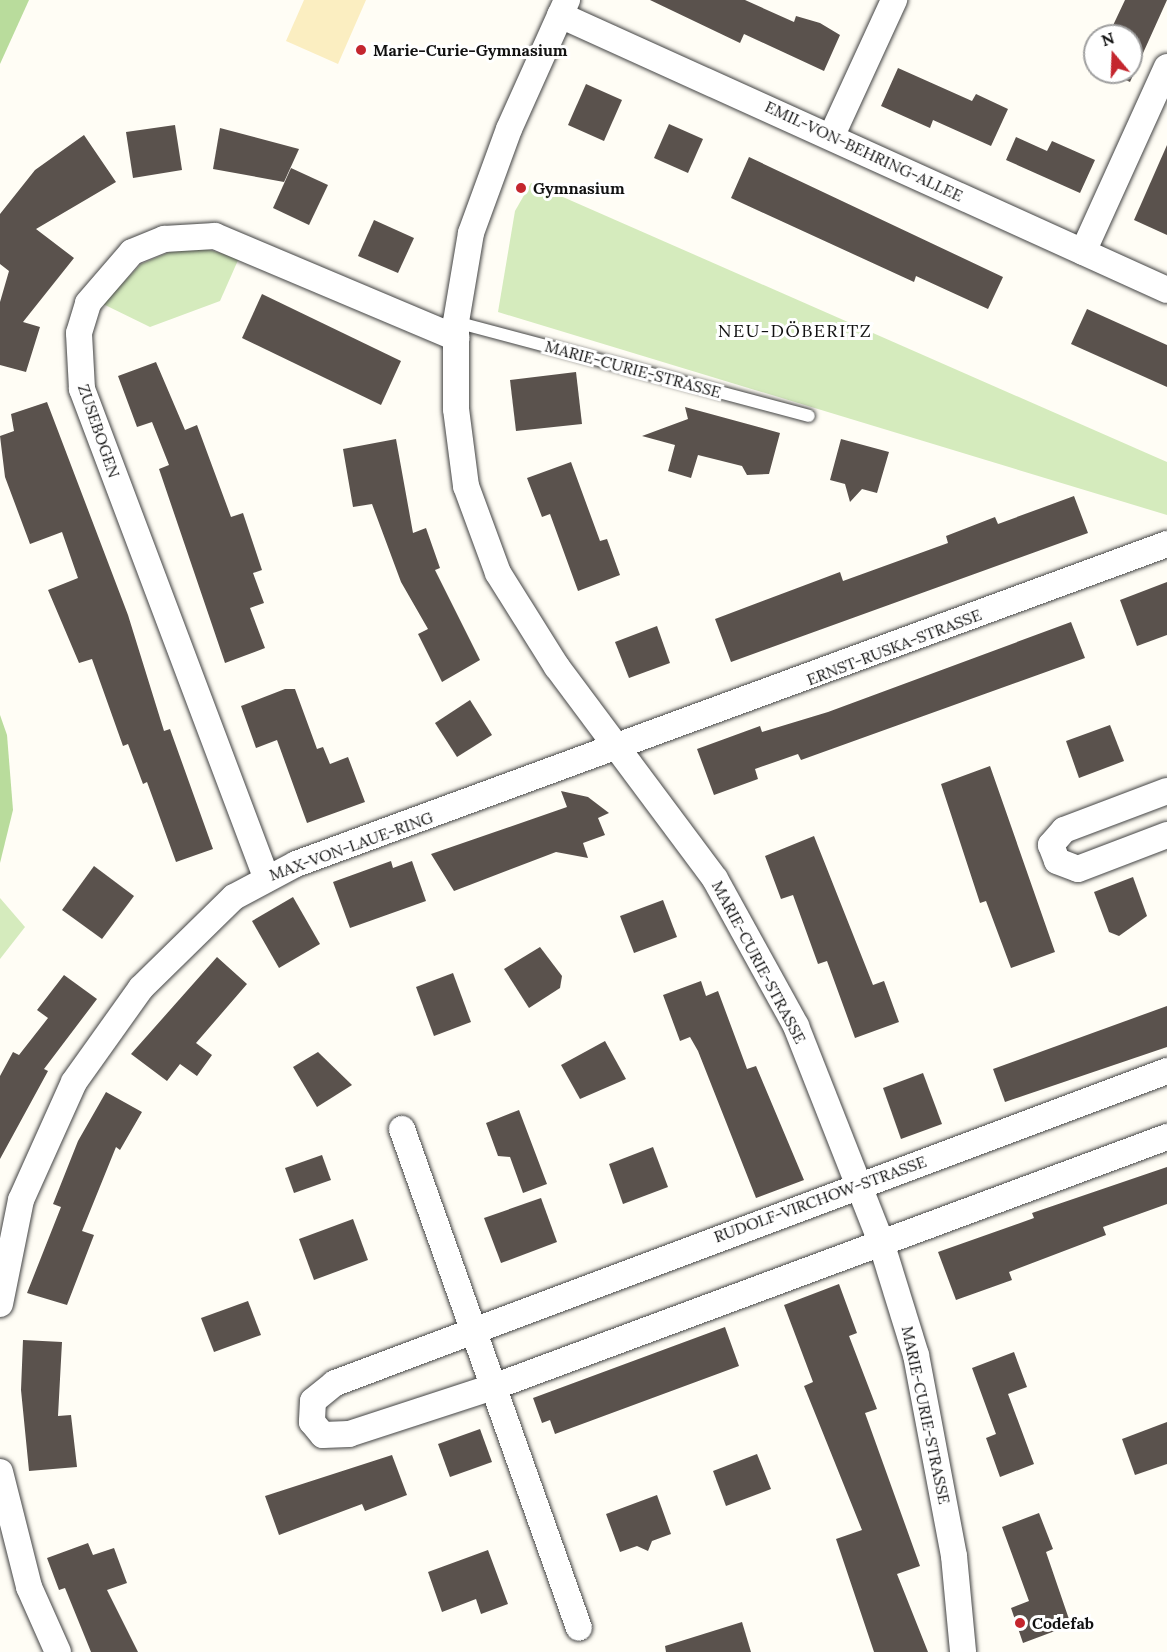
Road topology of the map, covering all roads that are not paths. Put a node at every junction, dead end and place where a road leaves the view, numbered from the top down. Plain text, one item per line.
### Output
1 (894, 0) edge
2 (563, 8) edge
3 (1167, 67) edge
4 (832, 135) junction
5 (1083, 252) junction
6 (1167, 290) edge
7 (456, 330) junction
8 (809, 416) dead end
9 (1167, 544) edge
10 (621, 749) junction
11 (1165, 797) edge
12 (1167, 836) edge
13 (266, 877) junction
14 (1167, 1071) edge
15 (402, 1129) dead end
16 (1167, 1137) edge
17 (859, 1184) junction
18 (881, 1242) junction
19 (0, 1304) edge
20 (475, 1329) junction
21 (496, 1386) junction
22 (0, 1472) edge
23 (579, 1628) dead end
24 (58, 1652) edge
25 (963, 1652) edge

1 - 4 street
2 - 4 street, EMIL-VON-BEHRING-ALLEE
2 - 7 street, MARIE-CURIE-STRASSE
3 - 5 street
4 - 5 street, EMIL-VON-BEHRING-ALLEE
5 - 6 street, EMIL-VON-BEHRING-ALLEE
7 - 8 lane, MARIE-CURIE-STRASSE
7 - 10 street, MARIE-CURIE-STRASSE
7 - 13 street, ZUSEBOGEN
9 - 10 street, ERNST-RUSKA-STRASSE
10 - 13 street, MAX-VON-LAUE-RING
10 - 17 street, MARIE-CURIE-STRASSE
11 - 12 street
13 - 19 street, MAX-VON-LAUE-RING
14 - 17 street, RUDOLF-VIRCHOW-STRASSE
15 - 20 street
16 - 18 street, RUDOLF-VIRCHOW-STRASSE
17 - 18 street, MARIE-CURIE-STRASSE
17 - 20 street, RUDOLF-VIRCHOW-STRASSE
18 - 21 street, RUDOLF-VIRCHOW-STRASSE
18 - 25 street, MARIE-CURIE-STRASSE
20 - 21 street
20 - 21 street, RUDOLF-VIRCHOW-STRASSE
21 - 23 street
22 - 24 street

